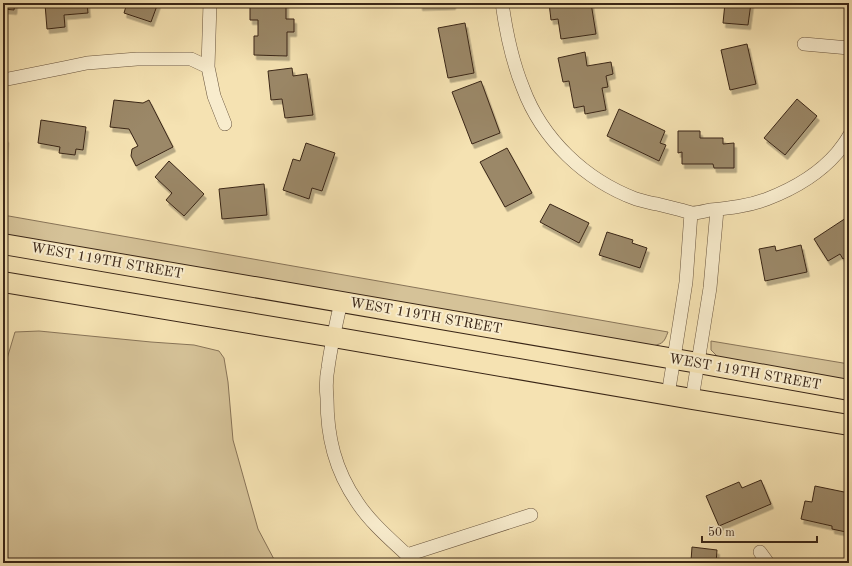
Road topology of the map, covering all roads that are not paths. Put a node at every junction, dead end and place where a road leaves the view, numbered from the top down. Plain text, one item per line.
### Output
1 (210, 3) edge
2 (502, 3) edge
3 (804, 44) dead end
4 (849, 48) edge
5 (208, 66) junction
6 (3, 80) edge
7 (225, 124) dead end
8 (849, 136) edge
9 (717, 210) junction
10 (691, 213) junction
11 (3, 244) edge
12 (3, 282) edge
13 (341, 302) junction
14 (333, 337) junction
15 (674, 359) junction
16 (698, 363) junction
17 (849, 390) edge
18 (668, 395) junction
19 (692, 399) junction
20 (849, 425) edge
21 (531, 515) dead end

1 - 5 street
2 - 10 street
3 - 4 street
5 - 6 street
5 - 7 street
8 - 9 street
9 - 10 street
9 - 16 street
10 - 15 street
11 - 13 main road, WEST 119TH STREET
12 - 14 main road
13 - 14 street
13 - 15 main road, WEST 119TH STREET
14 - 18 main road
14 - 21 street
15 - 16 main road, WEST 119TH STREET
15 - 18 street
16 - 17 main road, WEST 119TH STREET
16 - 19 street
18 - 19 main road
19 - 20 main road

